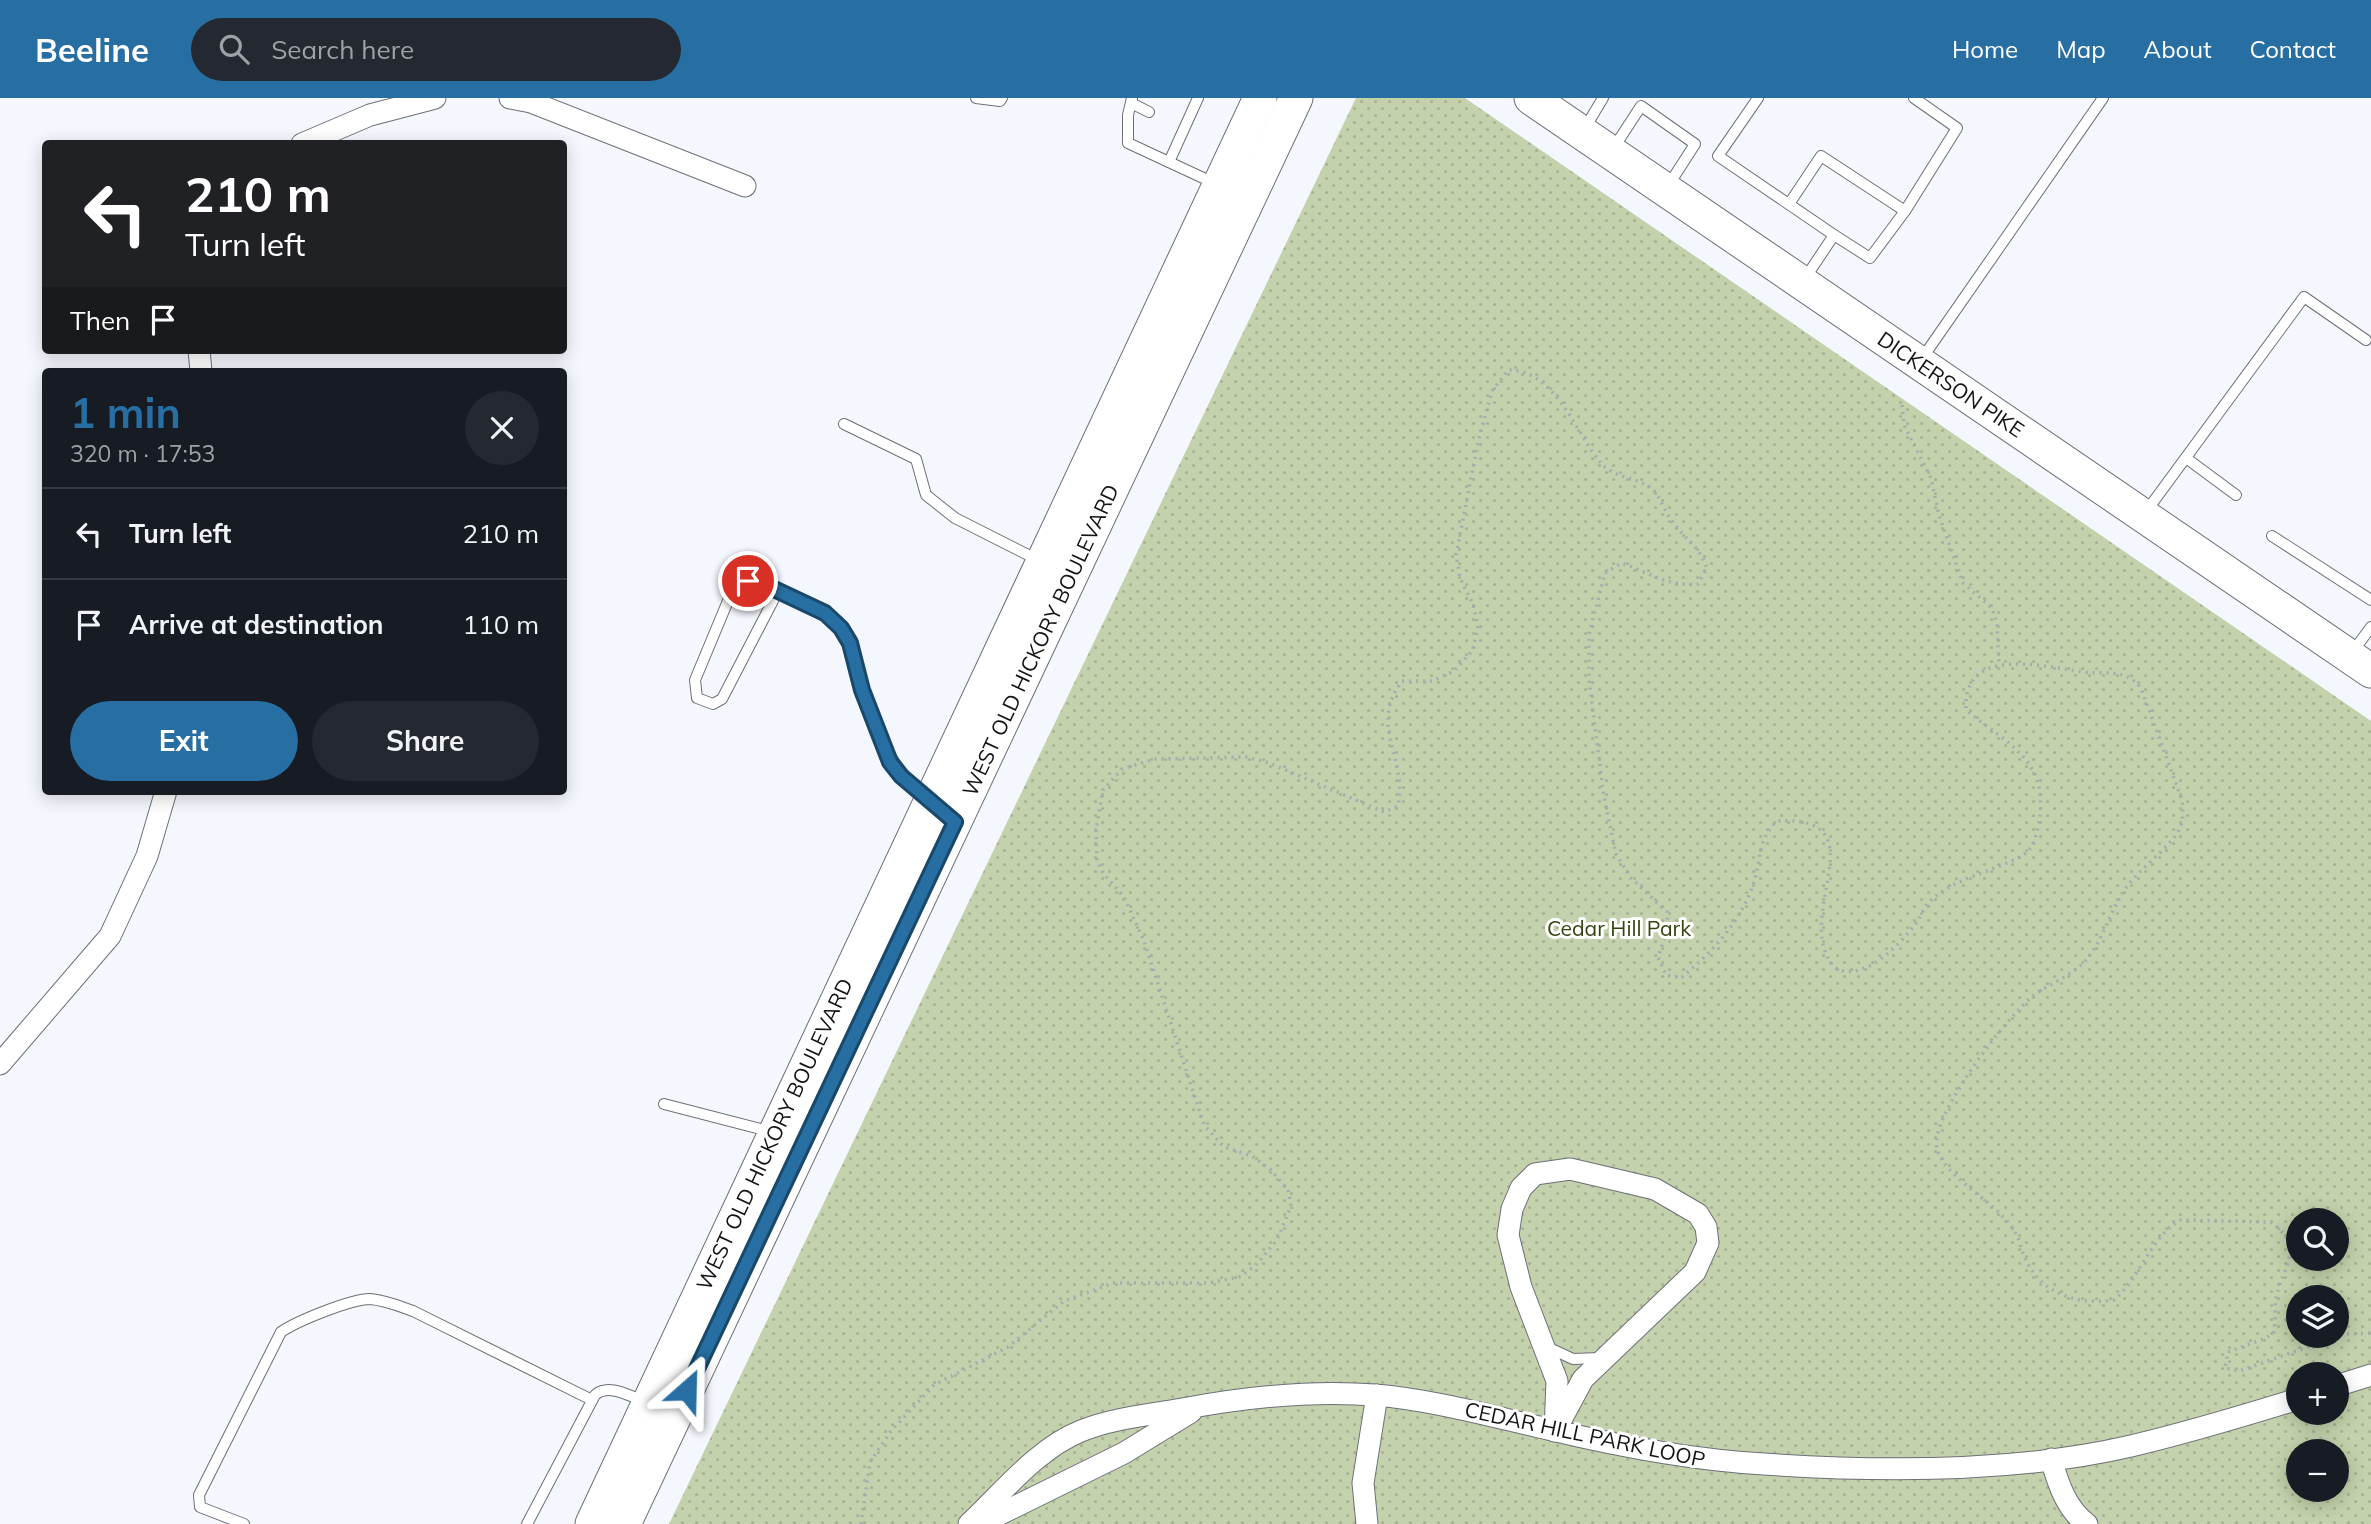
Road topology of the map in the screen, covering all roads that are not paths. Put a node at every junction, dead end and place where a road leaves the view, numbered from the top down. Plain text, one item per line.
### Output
1 (435, 98) edge
2 (510, 98) edge
3 (976, 98) edge
4 (1002, 98) edge
5 (1260, 98) edge
6 (1296, 98) edge
7 (1305, 98) edge
8 (1531, 98) edge
9 (1603, 98) edge
10 (1758, 98) edge
11 (1914, 98) edge
12 (2103, 98) edge
13 (1193, 100) edge
14 (1132, 101) edge
15 (1642, 102) edge
16 (1149, 112) dead end
17 (1581, 134) junction
18 (311, 140) edge
19 (1610, 153) junction
20 (1169, 162) junction
21 (745, 186) dead end
22 (1219, 186) junction
23 (1254, 186) junction
24 (1665, 191) junction
25 (1789, 204) junction
26 (1905, 211) junction
27 (1834, 234) junction
28 (1802, 282) junction
29 (2366, 340) dead end
30 (1919, 362) junction
31 (844, 424) dead end
32 (2186, 458) junction
33 (2236, 495) dead end
34 (2143, 516) junction
35 (2272, 536) dead end
36 (1042, 562) junction
37 (778, 591) junction
38 (2371, 600) edge
39 (2371, 627) edge
40 (2360, 664) edge
41 (165, 795) edge
42 (942, 812) junction
43 (0, 1064) edge
44 (664, 1104) dead end
45 (775, 1133) junction
46 (1541, 1343) junction
47 (1606, 1357) junction
48 (2371, 1375) edge
49 (2349, 1382) edge
50 (1377, 1395) junction
51 (592, 1400) junction
52 (2286, 1402) edge
53 (1202, 1405) junction
54 (662, 1408) junction
55 (1555, 1431) junction
56 (2051, 1460) junction
57 (1368, 1522) edge
58 (244, 1524) edge
59 (527, 1524) edge
60 (592, 1524) edge
61 (624, 1524) edge
62 (969, 1524) edge
63 (981, 1524) edge
64 (2087, 1524) edge

1 - 18 street
2 - 21 street
3 - 4 lane
5 - 22 main road, WEST OLD HICKORY BOULEVARD
6 - 23 main road, WEST OLD HICKORY BOULEVARD
7 - 23 main road
8 - 17 main road, DICKERSON PIKE
9 - 17 lane
10 - 25 lane
11 - 26 lane
12 - 30 lane
13 - 20 lane
14 - 16 lane
14 - 20 lane
15 - 19 lane
15 - 24 lane
17 - 19 main road, DICKERSON PIKE
19 - 24 main road, DICKERSON PIKE
20 - 22 lane
22 - 36 main road, WEST OLD HICKORY BOULEVARD
23 - 42 main road, WEST OLD HICKORY BOULEVARD
24 - 28 main road, DICKERSON PIKE
25 - 26 lane
25 - 27 lane
26 - 27 lane
27 - 28 lane
28 - 30 main road, DICKERSON PIKE
29 - 32 lane
30 - 34 main road, DICKERSON PIKE
31 - 36 lane
32 - 33 lane
32 - 34 lane
34 - 40 main road, DICKERSON PIKE
35 - 38 lane
36 - 42 main road, WEST OLD HICKORY BOULEVARD
37 - 37 lane
37 - 42 lane
39 - 40 lane
41 - 43 street
42 - 45 main road, WEST OLD HICKORY BOULEVARD
42 - 54 main road, WEST OLD HICKORY BOULEVARD
44 - 45 lane
45 - 54 main road, WEST OLD HICKORY BOULEVARD
46 - 47 lane
46 - 47 street
46 - 55 street
47 - 55 street
48 - 49 street
50 - 53 street, CEDAR HILL PARK LOOP
50 - 55 street, CEDAR HILL PARK LOOP
50 - 57 street
51 - 54 lane
51 - 58 lane
51 - 59 lane
52 - 56 street, CEDAR HILL PARK LOOP
53 - 62 street, CEDAR HILL PARK LOOP
53 - 63 street, CEDAR HILL PARK LOOP
54 - 60 main road, WEST OLD HICKORY BOULEVARD
54 - 61 main road, WEST OLD HICKORY BOULEVARD
55 - 56 street, CEDAR HILL PARK LOOP
56 - 64 street

